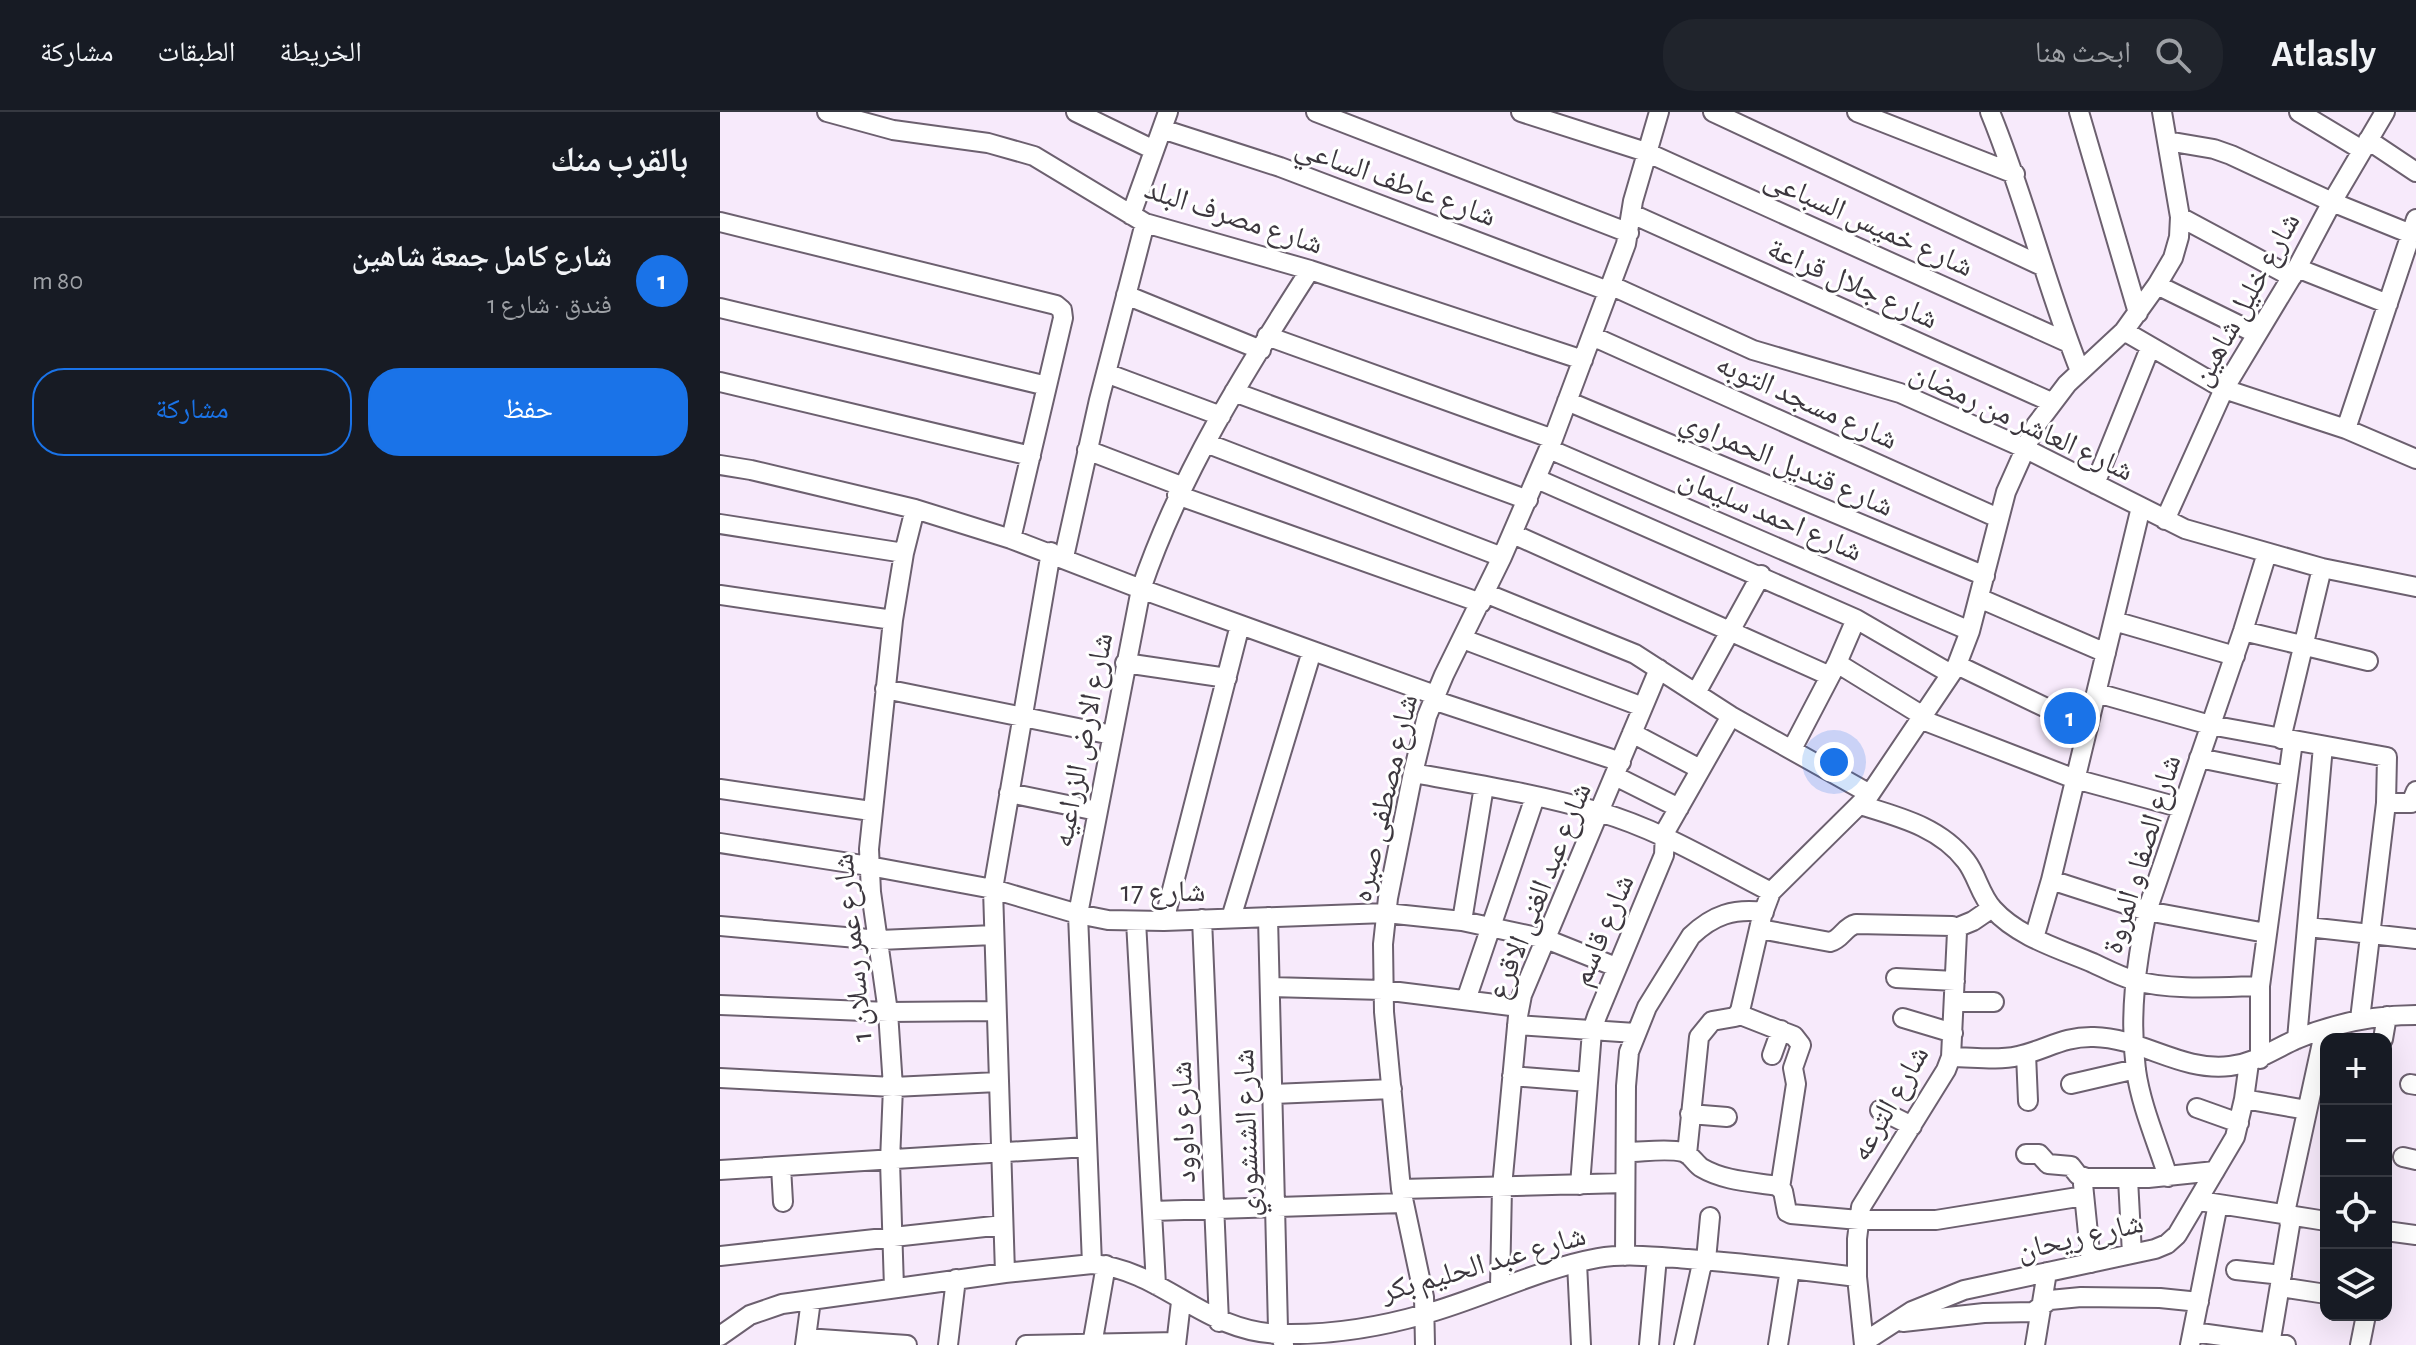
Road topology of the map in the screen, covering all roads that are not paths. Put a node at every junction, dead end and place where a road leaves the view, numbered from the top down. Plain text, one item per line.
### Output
1 (827, 112) edge
2 (1076, 112) edge
3 (1316, 112) edge
4 (1521, 112) edge
5 (1659, 112) edge
6 (1713, 112) edge
7 (1857, 112) edge
8 (1990, 112) edge
9 (2079, 112) edge
10 (2162, 112) edge
11 (2299, 112) edge
12 (2385, 112) edge
13 (1165, 120) edge
14 (2167, 141) junction
15 (2365, 145) junction
16 (1154, 150) junction
17 (1646, 152) junction
18 (2416, 172) edge
19 (2015, 174) junction
20 (2332, 202) junction
21 (2180, 217) junction
22 (1138, 219) junction
23 (720, 222) edge
24 (1630, 224) junction
25 (2414, 226) edge
26 (2042, 266) junction
27 (1310, 270) junction
28 (2294, 272) junction
29 (2157, 285) junction
30 (1609, 288) junction
31 (1126, 295) junction
32 (2388, 304) junction
33 (720, 308) edge
34 (2138, 313) junction
35 (2124, 331) junction
36 (2257, 334) junction
37 (1592, 336) junction
38 (1264, 343) junction
39 (2069, 343) junction
40 (2150, 348) junction
41 (1583, 360) junction
42 (2080, 371) junction
43 (1106, 373) junction
44 (720, 382) edge
45 (1047, 386) junction
46 (2224, 389) junction
47 (1234, 392) junction
48 (1567, 401) junction
49 (2051, 402) junction
50 (1221, 416) junction
51 (2346, 429) junction
52 (1206, 443) junction
53 (1551, 444) junction
54 (2024, 448) junction
55 (1087, 450) junction
56 (1031, 456) junction
57 (2416, 459) edge
58 (720, 465) edge
59 (1537, 479) junction
60 (2095, 484) junction
61 (1179, 490) junction
62 (1528, 500) junction
63 (2141, 507) junction
64 (915, 509) junction
65 (1998, 518) junction
66 (2165, 520) junction
67 (720, 524) edge
68 (1513, 534) junction
69 (1011, 539) junction
70 (904, 553) junction
71 (2267, 553) junction
72 (1057, 554) junction
73 (1502, 557) junction
74 (2322, 568) junction
75 (1761, 575) junction
76 (1985, 576) junction
77 (2416, 587) edge
78 (1141, 589) junction
79 (720, 595) edge
80 (1483, 598) junction
81 (1979, 598) junction
82 (1856, 619) junction
83 (893, 620) junction
84 (2114, 621) junction
85 (1240, 625) junction
86 (1731, 631) junction
87 (1970, 631) junction
88 (2243, 631) junction
89 (1463, 639) junction
90 (2303, 646) junction
91 (1312, 651) junction
92 (2106, 653) junction
93 (2235, 656) junction
94 (2368, 661) dead end
95 (1125, 663) junction
96 (1659, 669) junction
97 (1834, 669) junction
98 (1954, 670) junction
99 (1227, 678) junction
100 (885, 689) junction
101 (1696, 693) junction
102 (2097, 693) junction
103 (1434, 698) junction
104 (1643, 707) junction
105 (1022, 716) junction
106 (1731, 716) junction
107 (1922, 718) junction
108 (2210, 725) junction
109 (2088, 728) junction
110 (1632, 733) junction
111 (1112, 735) junction
112 (2287, 740) junction
113 (2323, 746) junction
114 (1792, 749) junction
115 (2199, 758) junction
116 (1618, 769) junction
117 (1700, 769) junction
118 (1413, 773) junction
119 (2288, 776) junction
120 (2075, 779) junction
121 (1484, 786) junction
122 (720, 789) edge
123 (2416, 792) edge
124 (1009, 793) junction
125 (1535, 797) junction
126 (1865, 799) junction
127 (2386, 803) junction
128 (1679, 808) junction
129 (2182, 808) junction
130 (871, 811) junction
131 (1097, 811) junction
132 (1601, 812) junction
133 (1663, 837) junction
134 (720, 843) edge
135 (869, 866) junction
136 (2051, 880) junction
137 (993, 889) junction
138 (1771, 892) junction
139 (1992, 908) junction
140 (2147, 911) junction
141 (1386, 913) junction
142 (1078, 914) junction
143 (1268, 917) junction
144 (1231, 918) junction
145 (1202, 919) junction
146 (1762, 920) junction
147 (1136, 921) junction
148 (1164, 921) junction
149 (1462, 921) junction
150 (1492, 925) junction
151 (720, 926) edge
152 (2308, 927) junction
153 (1956, 928) junction
154 (2266, 933) junction
155 (2371, 934) junction
156 (994, 935) junction
157 (2034, 938) junction
158 (1546, 939) junction
159 (2416, 939) edge
160 (880, 940) junction
161 (1616, 967) junction
162 (1896, 978) dead end
163 (2134, 980) junction
164 (1955, 981) junction
165 (2260, 986) junction
166 (1270, 987) junction
167 (1383, 990) junction
168 (1466, 1000) junction
169 (1955, 1002) junction
170 (1994, 1002) dead end
171 (720, 1005) edge
172 (996, 1011) junction
173 (888, 1012) junction
174 (1738, 1014) junction
175 (2416, 1015) edge
176 (1518, 1016) junction
177 (2387, 1016) junction
178 (1903, 1018) dead end
179 (2360, 1019) junction
180 (2325, 1029) junction
181 (1781, 1030) junction
182 (1592, 1031) junction
183 (1635, 1033) junction
184 (1953, 1033) junction
185 (2384, 1033) edge
186 (2297, 1039) junction
187 (2134, 1044) junction
188 (2026, 1054) junction
189 (1772, 1055) dead end
190 (1951, 1057) junction
191 (2255, 1061) junction
192 (2136, 1069) junction
193 (1512, 1076) junction
194 (720, 1078) edge
195 (998, 1082) junction
196 (1588, 1082) junction
197 (2071, 1084) dead end
198 (893, 1087) junction
199 (1392, 1089) junction
200 (1273, 1094) junction
201 (2244, 1099) junction
202 (2028, 1101) dead end
203 (2197, 1108) dead end
204 (1880, 1110) dead end
205 (2307, 1110) junction
206 (1690, 1114) junction
207 (1727, 1117) dead end
208 (2239, 1123) junction
209 (1912, 1126) junction
210 (1087, 1147) junction
211 (1626, 1152) junction
212 (1001, 1153) junction
213 (1687, 1154) junction
214 (2026, 1154) dead end
215 (890, 1161) junction
216 (781, 1167) junction
217 (720, 1170) edge
218 (2215, 1171) junction
219 (2168, 1177) junction
220 (2128, 1179) junction
221 (1625, 1183) junction
222 (1580, 1185) junction
223 (1502, 1187) junction
224 (2083, 1187) junction
225 (1780, 1188) junction
226 (1402, 1196) junction
227 (2198, 1200) junction
228 (783, 1202) dead end
229 (2218, 1204) junction
230 (1276, 1207) junction
231 (1214, 1209) junction
232 (1152, 1211) junction
233 (2287, 1215) junction
234 (1710, 1217) dead end
235 (1859, 1220) junction
236 (2320, 1220) edge
237 (1003, 1225) junction
238 (2392, 1232) edge
239 (2416, 1235) edge
240 (893, 1237) junction
241 (2132, 1254) junction
242 (720, 1256) edge
243 (1625, 1256) junction
244 (1657, 1257) junction
245 (1706, 1260) junction
246 (1577, 1263) junction
247 (2091, 1263) junction
248 (1099, 1265) junction
249 (1790, 1269) junction
250 (2236, 1270) dead end
251 (2047, 1272) junction
252 (1005, 1273) junction
253 (1857, 1277) junction
254 (956, 1279) junction
255 (2281, 1281) junction
256 (1156, 1285) junction
257 (1500, 1287) junction
258 (894, 1288) junction
259 (2320, 1292) edge
260 (811, 1300) junction
261 (1181, 1302) junction
262 (2199, 1302) junction
263 (2041, 1307) junction
264 (1426, 1314) junction
265 (2365, 1321) edge
266 (1219, 1322) junction
267 (1892, 1324) junction
268 (720, 1336) edge
269 (2192, 1338) edge
270 (1281, 1340) edge
271 (805, 1342) edge
272 (1092, 1344) edge
273 (1176, 1344) edge
274 (1864, 1344) edge
275 (2275, 1344) edge
276 (907, 1345) edge
277 (948, 1345) edge
278 (1026, 1345) edge
279 (1425, 1345) edge
280 (1581, 1345) edge
281 (1649, 1345) edge
282 (1684, 1345) edge
283 (1778, 1345) edge
284 (2035, 1345) edge
285 (2360, 1345) edge

1 - 22 street, شارع مصرف البلد
2 - 16 street
3 - 24 street, شارع جلال قراعة
4 - 17 street, شارع خميس السباعى
5 - 17 street, شارع مصطفى صبره
6 - 26 street
7 - 19 street
8 - 19 street
9 - 34 street
10 - 14 street
11 - 15 street
12 - 15 street, شارع خليل شاهين
13 - 16 street
13 - 30 street, شارع عاطف الساعي
14 - 20 street
14 - 21 street
15 - 18 street
15 - 20 street, شارع خليل شاهين
16 - 22 street
17 - 24 street, شارع مصطفى صبره
17 - 39 street, شارع خميس السباعى
19 - 26 street
20 - 25 street
20 - 28 street, شارع خليل شاهين
21 - 28 street
21 - 29 street
22 - 27 street, شارع مصرف البلد
22 - 31 street
23 - 45 street
24 - 30 street, شارع مصطفى صبره
24 - 49 street, شارع جلال قراعة
25 - 32 street
26 - 39 street
27 - 38 street, شارع الارض الزراعيه
27 - 41 street, شارع مصرف البلد
28 - 32 street
28 - 36 street, شارع خليل شاهين
29 - 34 street
29 - 36 street
30 - 37 street, شارع مصطفى صبره
30 - 54 street, شارع العاشر من رمضان
31 - 38 street, شارع احمد سليمان
31 - 43 street
32 - 51 street
33 - 45 street
34 - 35 street
35 - 40 street
35 - 42 street
36 - 46 street, شارع خليل شاهين
37 - 41 street, شارع مصطفى صبره
37 - 65 street, شارع مسجد التوبه
38 - 47 street, شارع الارض الزراعيه
38 - 53 street, شارع احمد سليمان
39 - 42 street
40 - 46 street
40 - 60 street
41 - 48 street, شارع مصطفى صبره
42 - 49 street
43 - 50 street
43 - 55 street
44 - 56 street
45 - 56 street
46 - 51 street
46 - 66 street, شارع خليل شاهين
47 - 50 street, شارع الارض الزراعيه
47 - 62 street
48 - 53 street, شارع مصطفى صبره
48 - 76 street, شارع قنديل الحمراوي
49 - 54 street
50 - 52 street, شارع الارض الزراعيه
51 - 57 street
52 - 61 street, شارع الارض الزراعيه
52 - 73 street
53 - 59 street, شارع مصطفى صبره
53 - 87 street, شارع احمد سليمان
54 - 60 street, شارع العاشر من رمضان
54 - 65 street
55 - 61 street
55 - 72 street
56 - 69 street
58 - 64 street
59 - 62 street, شارع مصطفى صبره
59 - 75 street
60 - 63 street, شارع العاشر من رمضان
61 - 78 street, شارع الارض الزراعيه
61 - 80 street
62 - 68 street, شارع مصطفى صبره
63 - 66 street, شارع العاشر من رمضان
63 - 84 street
64 - 69 street
64 - 70 street, شارع عمر رسلان 1
65 - 76 street
66 - 71 street, شارع العاشر من رمضان
67 - 70 street
68 - 73 street, شارع مصطفى صبره
68 - 86 street
69 - 72 street
70 - 83 street, شارع عمر رسلان 1
71 - 74 street, شارع العاشر من رمضان
71 - 88 street, شارع الصفا و المروة
72 - 78 street
72 - 105 street
73 - 80 street, شارع مصطفى صبره
74 - 77 street, شارع العاشر من رمضان
74 - 90 street, شارع ريحان
75 - 82 street
75 - 86 street
76 - 81 street
78 - 85 street
78 - 95 street, شارع الارض الزراعيه
79 - 83 street
80 - 89 street, شارع مصطفى صبره
80 - 96 street
81 - 87 street
81 - 92 street
82 - 97 street
82 - 98 street
83 - 100 street, شارع عمر رسلان 1
84 - 92 street
84 - 93 street
85 - 91 street
85 - 99 street
86 - 97 street
86 - 101 street
87 - 98 street
88 - 90 street
88 - 93 street, شارع الصفا و المروة
89 - 103 street, شارع مصطفى صبره
89 - 104 street
90 - 94 street
90 - 112 street, شارع ريحان
91 - 103 street
91 - 144 street
92 - 102 street
93 - 108 street, شارع الصفا و المروة
95 - 99 street
95 - 111 street, شارع الارض الزراعيه
96 - 101 street
96 - 104 street, شارع عبد الغنى الاقرع
97 - 107 street
97 - 114 street
98 - 107 street
98 - 109 street
99 - 148 street
100 - 105 street
100 - 130 street, شارع عمر رسلان 1
101 - 106 street
102 - 108 street
102 - 109 street
103 - 116 street
103 - 118 street, شارع مصطفى صبره
104 - 110 street, شارع عبد الغنى الاقرع
105 - 111 street
105 - 124 street
106 - 114 street
106 - 117 street, شارع قاسم
107 - 120 street
107 - 126 street
108 - 112 street
108 - 115 street, شارع الصفا و المروة
109 - 120 street
110 - 116 street, شارع عبد الغنى الاقرع
110 - 117 street
111 - 131 street, شارع الارض الزراعيه
112 - 113 street
112 - 119 street, شارع ريحان
113 - 127 street
113 - 152 street
114 - 126 street
115 - 119 street
115 - 129 street, شارع الصفا و المروة
116 - 128 street
116 - 132 street, شارع عبد الغنى الاقرع
117 - 128 street, شارع قاسم
118 - 121 street
118 - 141 street, شارع مصطفى صبره
119 - 154 street, شارع ريحان
120 - 129 street
120 - 136 street
121 - 125 street
121 - 149 street
122 - 130 street
123 - 127 street
124 - 131 street
124 - 137 street
125 - 132 street
125 - 150 street
126 - 138 street
126 - 139 street
127 - 155 street
128 - 133 street, شارع قاسم
129 - 140 street, شارع الصفا و المروة
130 - 135 street, شارع عمر رسلان 1
131 - 142 street, شارع الارض الزراعيه
132 - 133 street
132 - 158 street, شارع عبد الغنى الاقرع
133 - 138 street
133 - 161 street, شارع قاسم
134 - 135 street, شارع 17
135 - 137 street, شارع 17
135 - 160 street, شارع عمر رسلان 1
136 - 140 street
136 - 157 street
137 - 142 street, شارع 17
137 - 156 street
138 - 146 street
139 - 153 street
139 - 157 street
140 - 154 street
140 - 163 street, شارع الصفا و المروة
141 - 143 street, شارع 17
141 - 149 street, شارع 17
141 - 167 street, شارع مصطفى صبره
142 - 147 street, شارع 17
142 - 210 street, شارع الارض الزراعيه
143 - 144 street, شارع 17
143 - 166 street, شارع الشنشوري
144 - 145 street, شارع 17
145 - 148 street, شارع 17
145 - 231 street, شارع داوود
146 - 153 street
146 - 174 street
146 - 183 street
147 - 148 street, شارع 17
147 - 232 street
149 - 150 street, شارع 17
150 - 158 street, شارع 17
150 - 168 street
151 - 160 street
152 - 155 street
152 - 186 street
153 - 164 street, شارع الترعه
154 - 165 street, شارع ريحان
155 - 159 street
155 - 179 street
156 - 160 street
156 - 172 street
157 - 163 street
158 - 161 street, شارع 17
158 - 176 street, شارع عبد الغنى الاقرع
160 - 173 street, شارع عمر رسلان 1
161 - 182 street, شارع قاسم
162 - 164 street
163 - 165 street
163 - 187 street, شارع الصفا و المروة
164 - 169 street, شارع الترعه
165 - 191 street, شارع ريحان
166 - 167 street
166 - 200 street, شارع الشنشوري
167 - 168 street
167 - 199 street, شارع مصطفى صبره
168 - 176 street
169 - 170 street
169 - 184 street, شارع الترعه
171 - 173 street
172 - 173 street
172 - 195 street
173 - 198 street, شارع عمر رسلان 1
174 - 181 street
174 - 206 street
175 - 177 street
176 - 182 street
176 - 193 street, شارع عبد الغنى الاقرع
177 - 179 street
177 - 185 street
178 - 184 street
179 - 180 street
180 - 186 street
180 - 205 street
181 - 189 street
181 - 225 street
182 - 183 street
182 - 196 street, شارع قاسم
183 - 211 street
184 - 190 street, شارع الترعه
186 - 191 street
187 - 188 street
187 - 191 street
187 - 192 street, شارع الصفا و المروة
188 - 190 street
188 - 202 street
190 - 209 street, شارع الترعه
191 - 201 street, شارع ريحان
192 - 197 street
192 - 219 street, شارع الصفا و المروة
193 - 196 street
193 - 223 street, شارع عبد الغنى الاقرع
194 - 198 street
195 - 198 street
195 - 212 street
196 - 222 street, شارع قاسم
198 - 215 street, شارع عمر رسلان 1
199 - 200 street
199 - 226 street, شارع مصطفى صبره
200 - 230 street, شارع الشنشوري
201 - 205 street
201 - 208 street, شارع ريحان
203 - 208 street
204 - 209 street
205 - 233 street
206 - 207 street
206 - 213 street
208 - 218 street, شارع ريحان
209 - 235 street, شارع الترعه
210 - 212 street
210 - 248 street, شارع الارض الزراعيه
211 - 213 street
211 - 221 street
212 - 215 street
212 - 237 street
213 - 225 street
214 - 224 street
215 - 216 street
215 - 240 street, شارع عمر رسلان 1
216 - 217 street
216 - 228 street
218 - 219 street
218 - 227 street, شارع ريحان
219 - 220 street
220 - 224 street
220 - 241 street
221 - 222 street
221 - 243 street
222 - 223 street
223 - 226 street
223 - 257 street, شارع عبد الغنى الاقرع
224 - 235 street
224 - 247 street
225 - 235 street
226 - 230 street
226 - 264 street, شارع مصطفى صبره
227 - 229 street
227 - 241 street, شارع ريحان
229 - 233 street
229 - 262 street
230 - 231 street
230 - 270 street, شارع الشنشوري
231 - 232 street
231 - 266 street, شارع داوود
232 - 256 street
233 - 236 street
233 - 255 street
234 - 245 street
235 - 253 street
237 - 240 street
237 - 252 street
238 - 239 street
240 - 242 street
240 - 258 street, شارع عمر رسلان 1
241 - 247 street, شارع ريحان
243 - 244 street, شارع عبد الحليم بكر
243 - 246 street, شارع عبد الحليم بكر
244 - 245 street, شارع عبد الحليم بكر
244 - 281 street
245 - 249 street, شارع عبد الحليم بكر
245 - 282 street
246 - 257 street, شارع عبد الحليم بكر
246 - 280 street
247 - 251 street, شارع ريحان
248 - 252 street, شارع عبد الحليم بكر
248 - 256 street, شارع عبد الحليم بكر
248 - 272 street, شارع الارض الزراعيه
249 - 253 street, شارع عبد الحليم بكر
249 - 283 street
250 - 255 street
251 - 263 street
251 - 267 street, شارع ريحان
252 - 254 street, شارع عبد الحليم بكر
253 - 274 street
254 - 258 street, شارع عبد الحليم بكر
254 - 277 street
255 - 259 street
255 - 275 street
256 - 261 street, شارع عبد الحليم بكر
257 - 264 street, شارع عبد الحليم بكر
258 - 260 street, شارع عبد الحليم بكر
260 - 268 street, شارع عبد الحليم بكر
260 - 271 street
261 - 266 street, شارع عبد الحليم بكر
261 - 273 street
262 - 263 street
262 - 269 street
263 - 267 street
263 - 284 street
264 - 270 street, شارع عبد الحليم بكر
264 - 279 street, شارع مصطفى صبره
265 - 285 street
266 - 270 street, شارع عبد الحليم بكر
267 - 274 street, شارع ريحان
269 - 275 street
271 - 276 street
272 - 273 street
272 - 278 street

